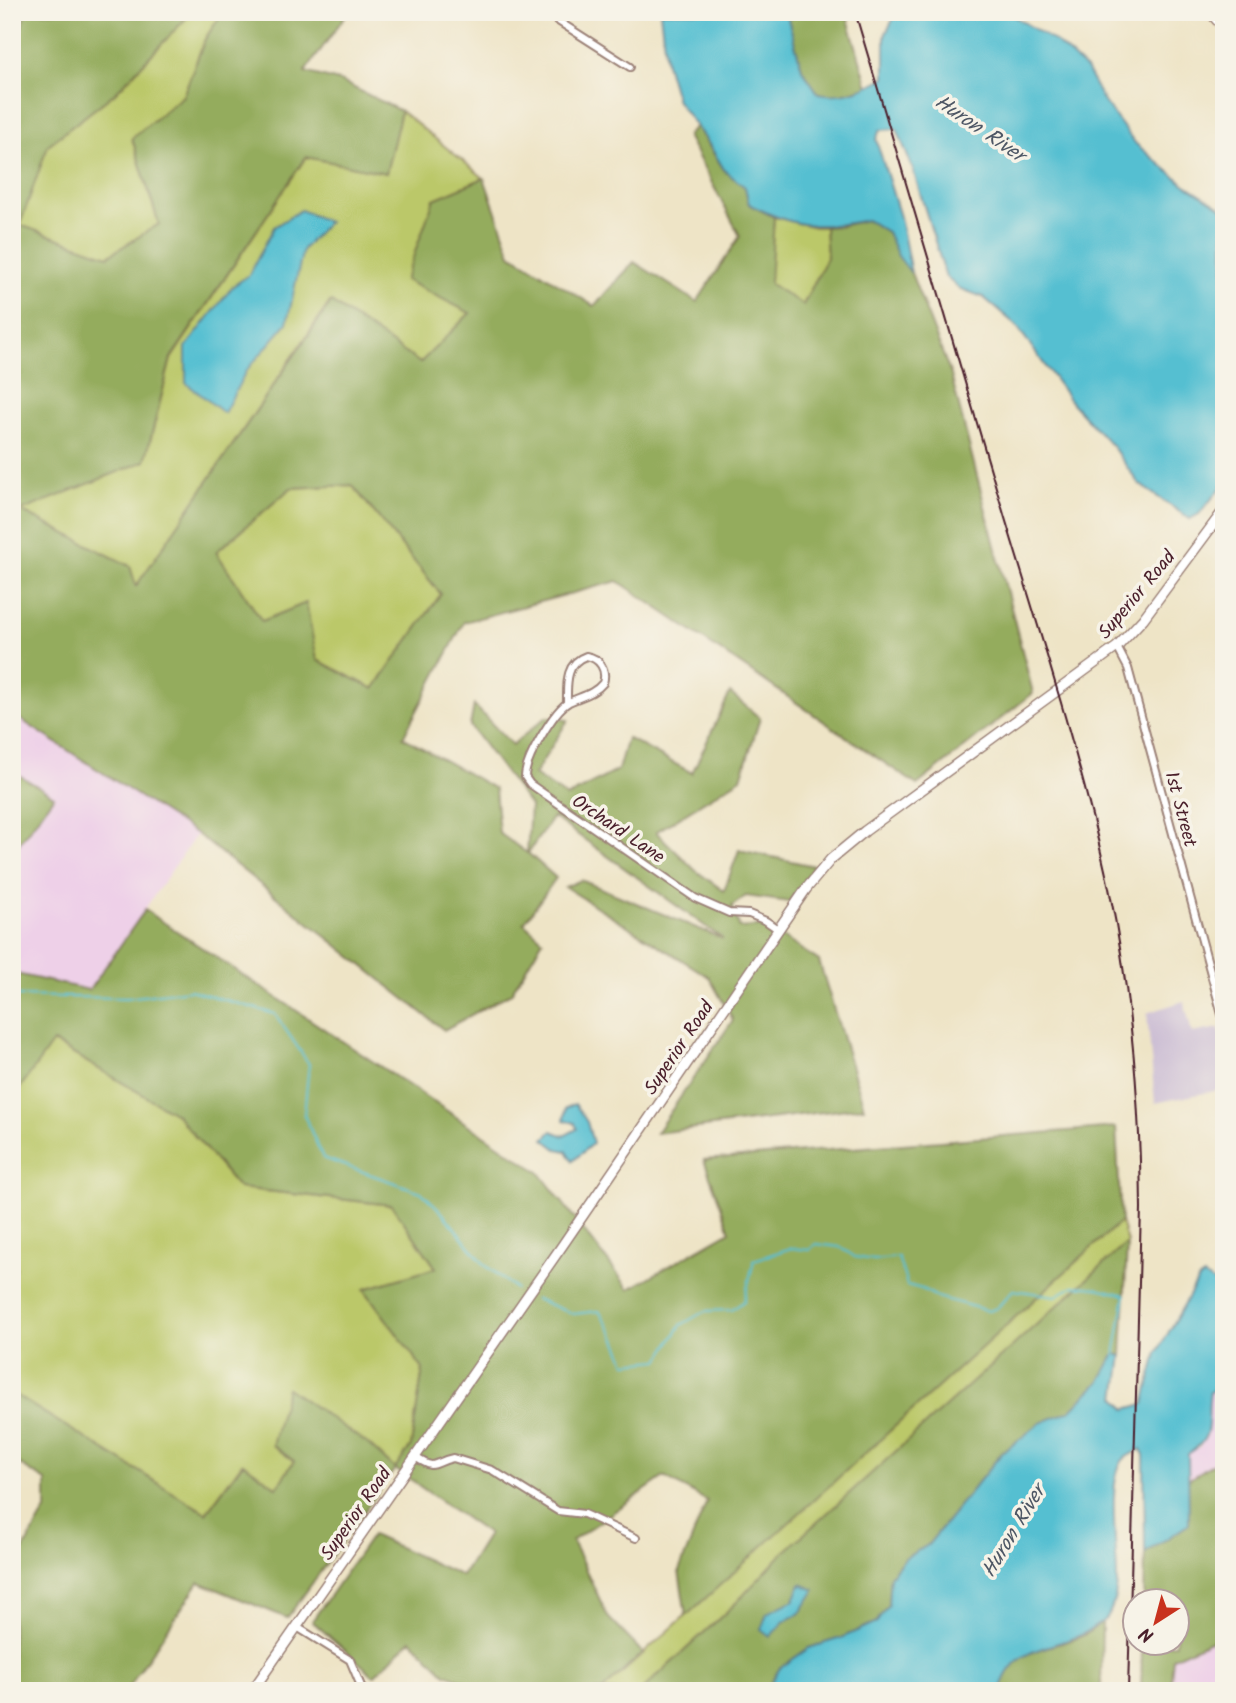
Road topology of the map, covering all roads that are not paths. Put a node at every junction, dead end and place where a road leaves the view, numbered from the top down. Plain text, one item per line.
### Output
1 (544, 12) edge
2 (1210, 12) edge
3 (1224, 28) edge
4 (629, 67) dead end
5 (1224, 510) edge
6 (1117, 647) junction
7 (567, 703) junction
8 (779, 930) junction
9 (1224, 1021) edge
10 (415, 1457) junction
11 (636, 1538) dead end
12 (297, 1627) junction
13 (252, 1691) edge
14 (363, 1691) edge

1 - 4 street
2 - 3 main road
5 - 6 main road, Superior Road
6 - 8 main road, Superior Road
6 - 9 street, 1st Street
7 - 7 street, Orchard Lane
7 - 8 street, Orchard Lane
8 - 10 main road, Superior Road
10 - 11 street
10 - 12 main road, Superior Road
12 - 13 main road, Superior Road
12 - 14 street

